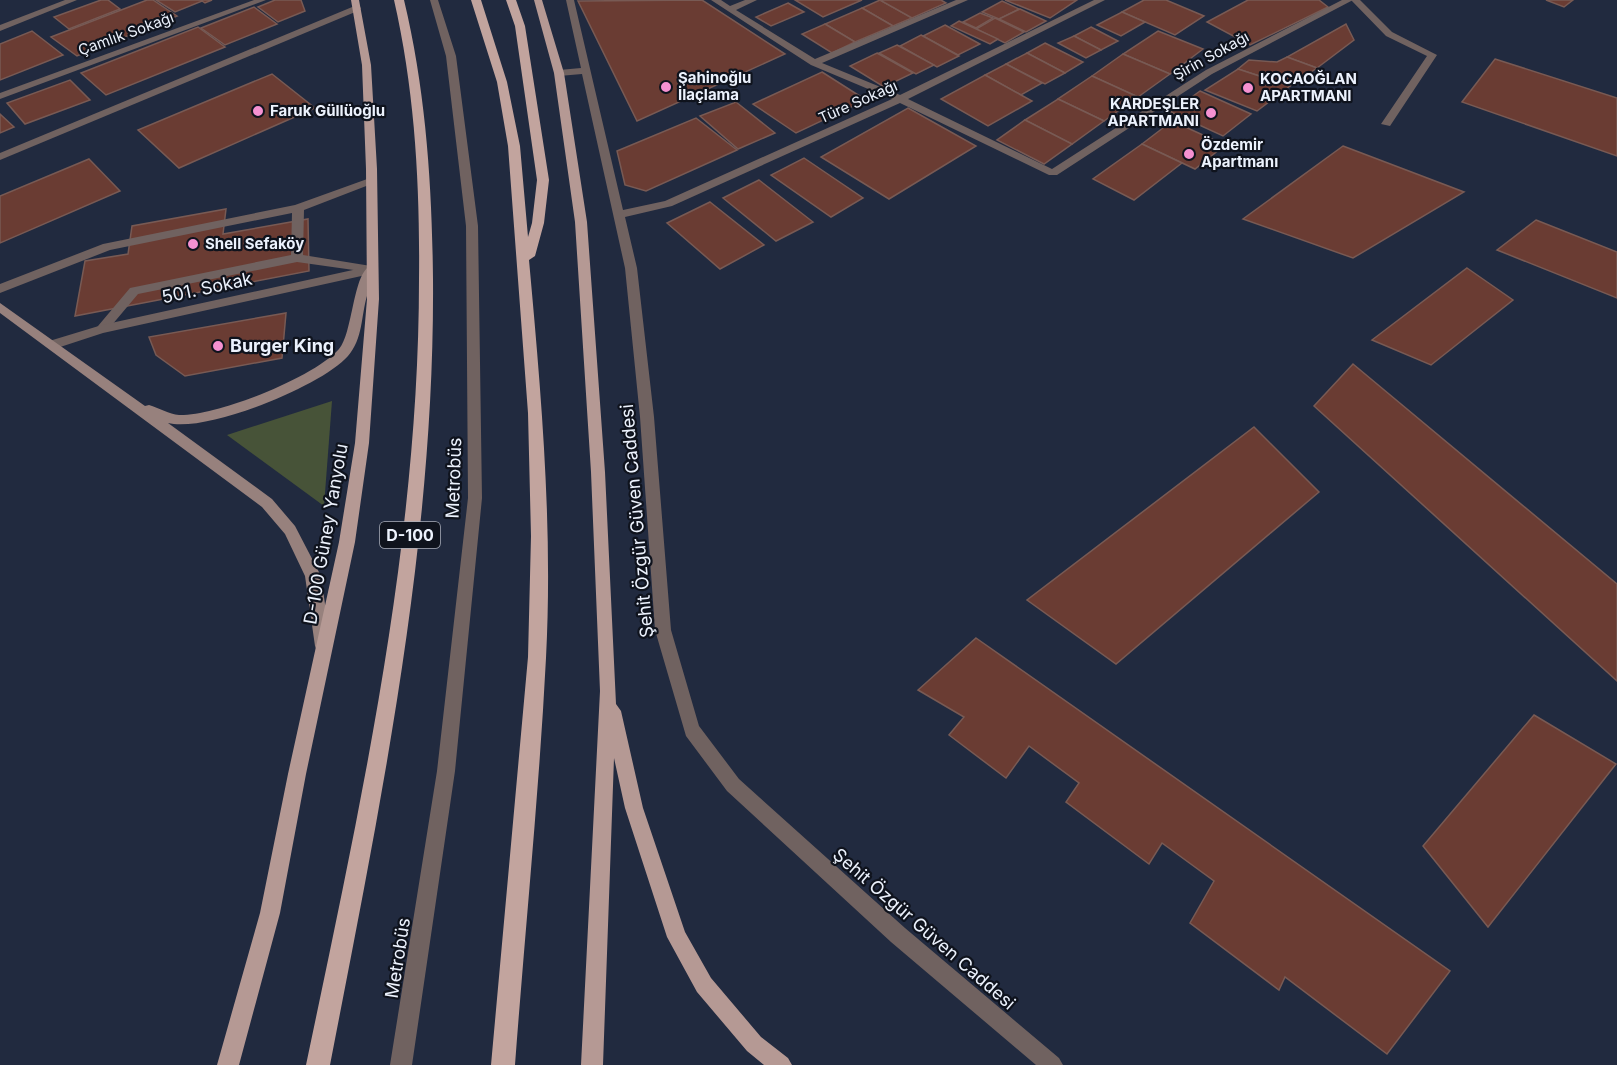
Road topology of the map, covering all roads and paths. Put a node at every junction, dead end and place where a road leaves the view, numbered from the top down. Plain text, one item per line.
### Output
1 (73, 0) edge
2 (262, 0) edge
3 (399, 0) edge
4 (434, 0) edge
5 (476, 0) edge
6 (511, 0) edge
7 (538, 0) edge
8 (570, 0) edge
9 (715, 0) edge
10 (753, 0) edge
11 (964, 0) edge
12 (1101, 0) edge
13 (1349, 0) edge
14 (1356, 0) edge
15 (356, 4) edge
16 (730, 9) junction
17 (0, 28) edge
18 (814, 63) junction
19 (586, 71) junction
20 (559, 73) junction
21 (0, 96) edge
22 (900, 99) junction
23 (1386, 124) dead end
24 (0, 157) edge
25 (370, 181) junction
26 (298, 208) junction
27 (620, 214) junction
28 (297, 258) junction
29 (525, 265) junction
30 (371, 270) junction
31 (0, 289) edge
32 (0, 307) edge
33 (102, 329) junction
34 (51, 345) junction
35 (122, 396) junction
36 (324, 657) junction
37 (608, 691) junction
38 (228, 1065) edge
39 (318, 1065) edge
40 (401, 1065) edge
41 (503, 1065) edge
42 (592, 1065) edge
43 (781, 1065) edge
44 (1052, 1065) edge

1 - 17 street
2 - 21 street, Çamlık Sokağı
3 - 39 highway, D-100
4 - 40 street, Metrobüs
5 - 29 highway
6 - 29 highway
7 - 20 main road
8 - 19 street, Şehit Özgür Güven Caddesi
9 - 16 street
10 - 16 street
11 - 18 street
12 - 22 street, Türe Sokağı
13 - 22 street, Şirin Sokağı
14 - 23 street
15 - 24 street
15 - 25 main road, D-100 Güney Yanyolu
16 - 18 street
18 - 22 street
19 - 20 street
19 - 27 street, Şehit Özgür Güven Caddesi
20 - 37 main road
22 - 27 street, Türe Sokağı
25 - 26 street
25 - 30 main road, D-100 Güney Yanyolu
26 - 28 street
26 - 31 street
27 - 44 street, Şehit Özgür Güven Caddesi
28 - 30 street
28 - 33 street
29 - 41 highway
30 - 33 street, 501. Sokak
30 - 35 main road
30 - 36 main road, D-100 Güney Yanyolu
32 - 34 main road
33 - 34 street, 501. Sokak
34 - 35 main road
35 - 36 main road
36 - 38 main road, D-100 Güney Yanyolu
37 - 42 main road
37 - 43 main road

